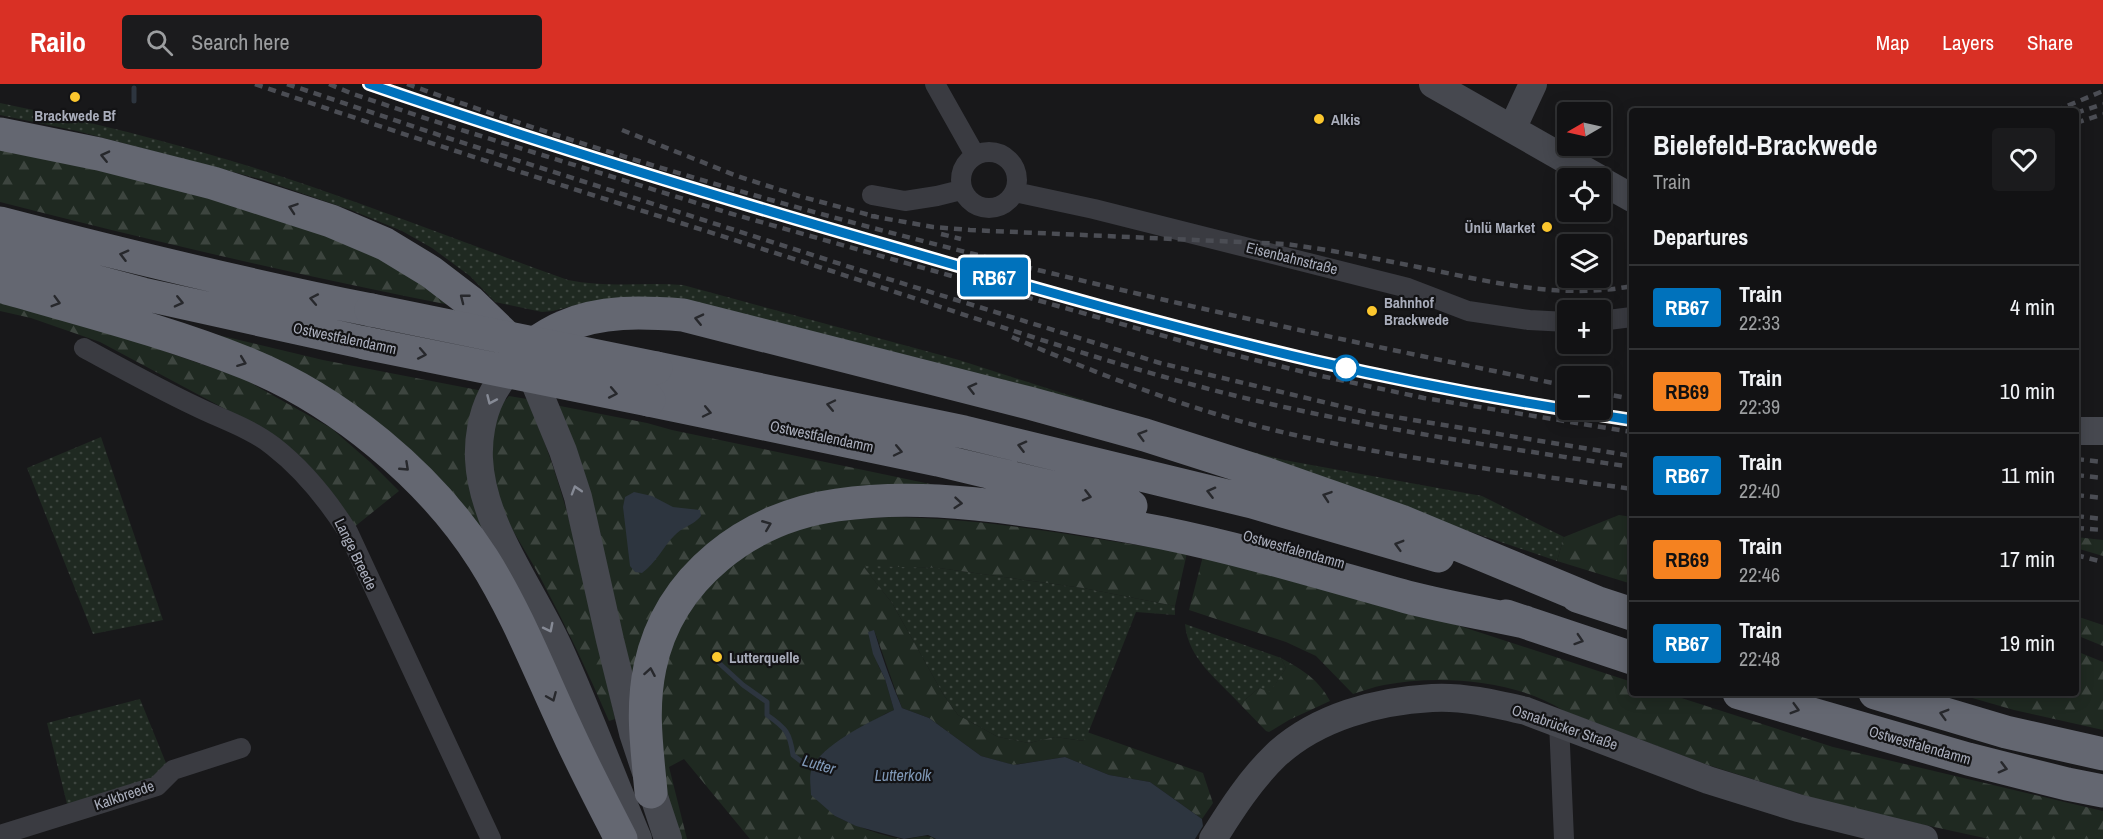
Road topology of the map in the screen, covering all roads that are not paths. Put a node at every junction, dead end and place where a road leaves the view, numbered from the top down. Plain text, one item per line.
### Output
1 (934, 84) edge
2 (1433, 84) edge
3 (1533, 84) edge
4 (1512, 129) junction
5 (0, 134) edge
6 (975, 155) junction
7 (1580, 168) edge
8 (1611, 186) edge
9 (962, 190) junction
10 (1015, 192) junction
11 (872, 195) dead end
12 (1629, 196) edge
13 (0, 223) edge
14 (0, 256) edge
15 (0, 286) edge
16 (1629, 317) edge
17 (1611, 320) edge
18 (1557, 321) edge
19 (84, 348) dead end
20 (522, 351) junction
21 (2079, 431) edge
22 (2103, 431) edge
23 (1596, 602) junction
24 (1629, 613) edge
25 (1526, 622) junction
26 (1629, 657) edge
27 (1749, 696) edge
28 (1885, 696) edge
29 (1558, 722) junction
30 (241, 748) dead end
31 (2103, 754) edge
32 (2103, 791) edge
33 (651, 792) junction
34 (39, 832) edge
35 (1871, 834) edge
36 (0, 835) edge
37 (491, 839) edge
38 (621, 839) edge
39 (638, 839) edge
40 (668, 839) edge
41 (1213, 839) edge
42 (1564, 839) edge
43 (1923, 839) edge

1 - 6 street
2 - 4 main road
3 - 4 main road
4 - 7 main road
20 -> 5 highway
6 - 9 street
6 - 10 street
8 - 12 main road
9 - 10 street
9 - 11 street
10 - 18 street, Eisenbahnstraße
23 -> 13 highway, bridge
14 -> 25 highway, Ostwestfalendamm, bridge
15 -> 38 highway
16 - 17 street
19 - 37 street, Lange Breede
23 -> 20 highway
33 -> 20 main road
20 -> 39 main road
21 - 22 main road
23 - 24 highway
25 -> 26 highway, Ostwestfalendamm
33 -> 25 highway
27 -> 32 highway, Ostwestfalendamm
31 -> 28 highway
29 - 35 main road, Osnabrücker Straße
29 - 41 main road, Osnabrücker Straße
29 - 42 street
30 - 34 street, Kalkbreede
33 - 40 main road
34 - 36 street, Kalkbreede
35 - 43 main road, Osnabrücker Straße

